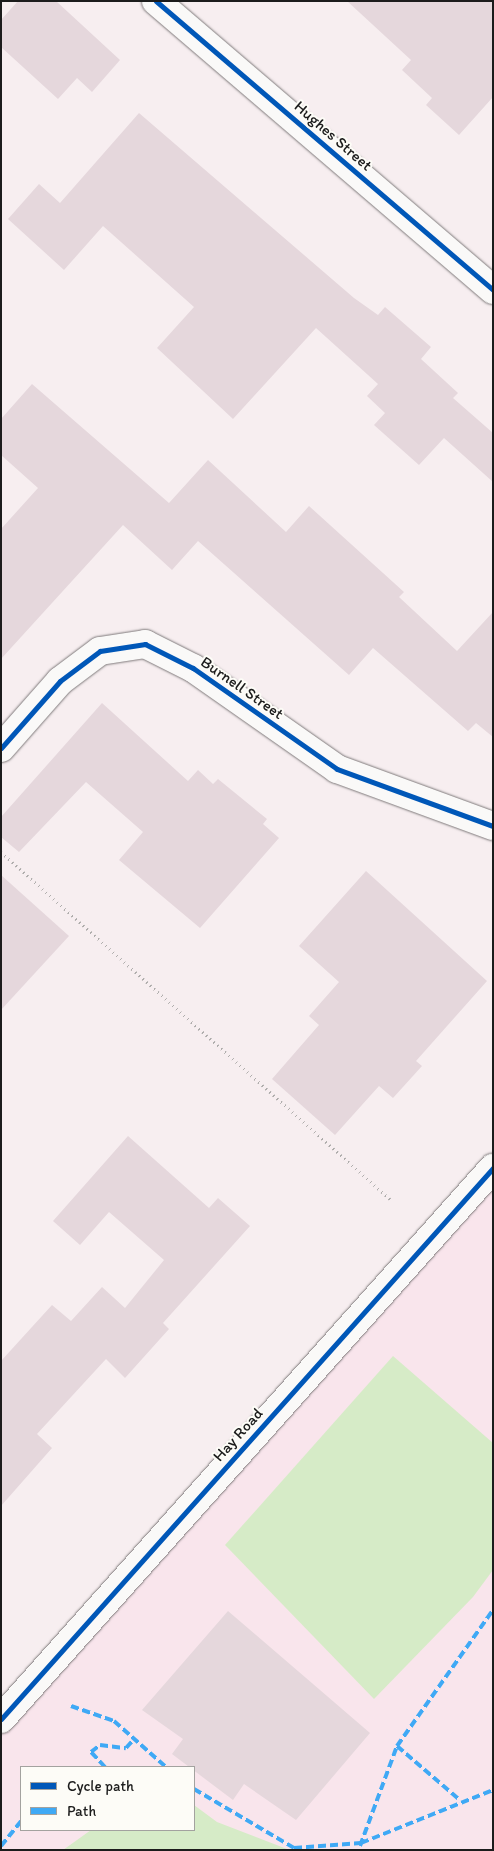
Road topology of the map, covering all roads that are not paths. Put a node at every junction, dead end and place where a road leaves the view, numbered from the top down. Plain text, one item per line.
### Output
1 (156, 1) edge
2 (493, 290) edge
3 (1, 748) edge
4 (493, 826) edge
5 (493, 1168) edge
6 (1, 1719) edge

1 - 2 street, Hughes Street
3 - 4 street, Burnell Street
5 - 6 street, Hay Road

